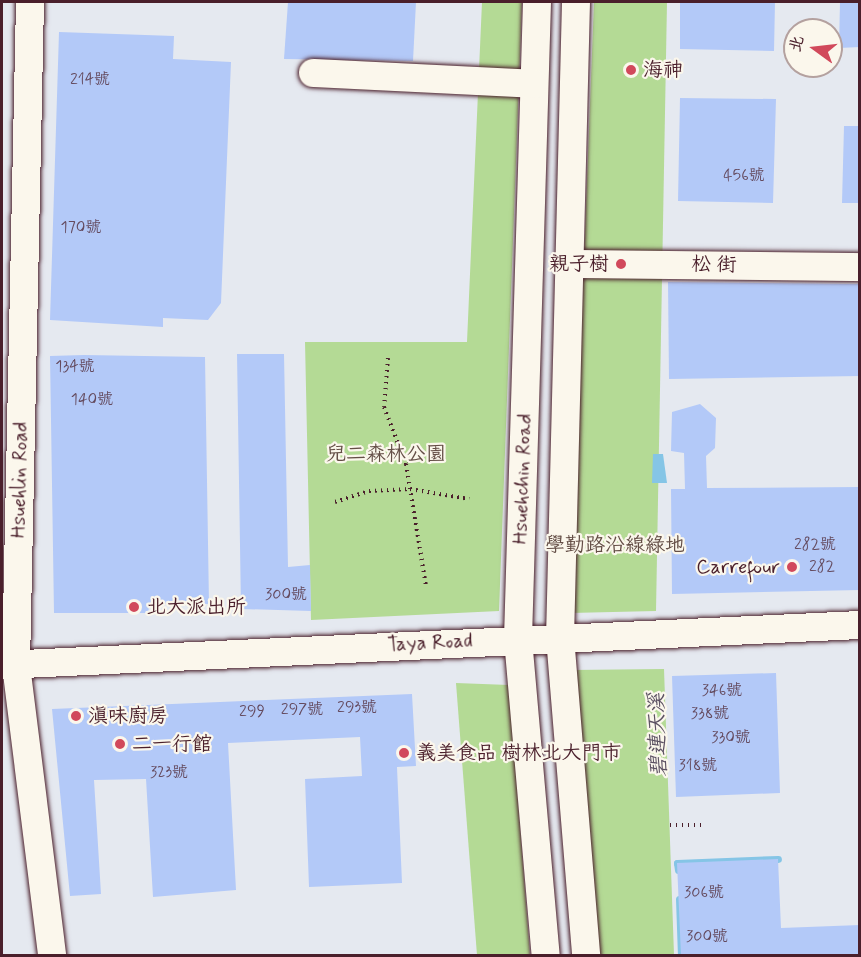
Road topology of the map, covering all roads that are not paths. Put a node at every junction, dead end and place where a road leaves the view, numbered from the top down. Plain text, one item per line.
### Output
1 (30, 2) edge
2 (537, 2) edge
3 (576, 2) edge
4 (313, 73) dead end
5 (534, 84) junction
6 (569, 264) junction
7 (860, 267) edge
8 (860, 625) edge
9 (560, 637) junction
10 (518, 639) junction
11 (9, 665) edge
12 (52, 956) edge
13 (546, 956) edge
14 (586, 956) edge

1 - 11 street, Hsuehlin Road
2 - 5 street, Hsuehchin Road
3 - 6 street, Hsuehchin Road
4 - 5 street
5 - 10 street, Hsuehchin Road
6 - 7 street, 松 街
6 - 9 street, Hsuehchin Road
8 - 9 street, Taya Road
9 - 10 street, Taya Road
9 - 14 street, Hsuehchin Road
10 - 11 street, Taya Road
10 - 13 street, Hsuehchin Road
11 - 12 street, Hsuehlin Road

